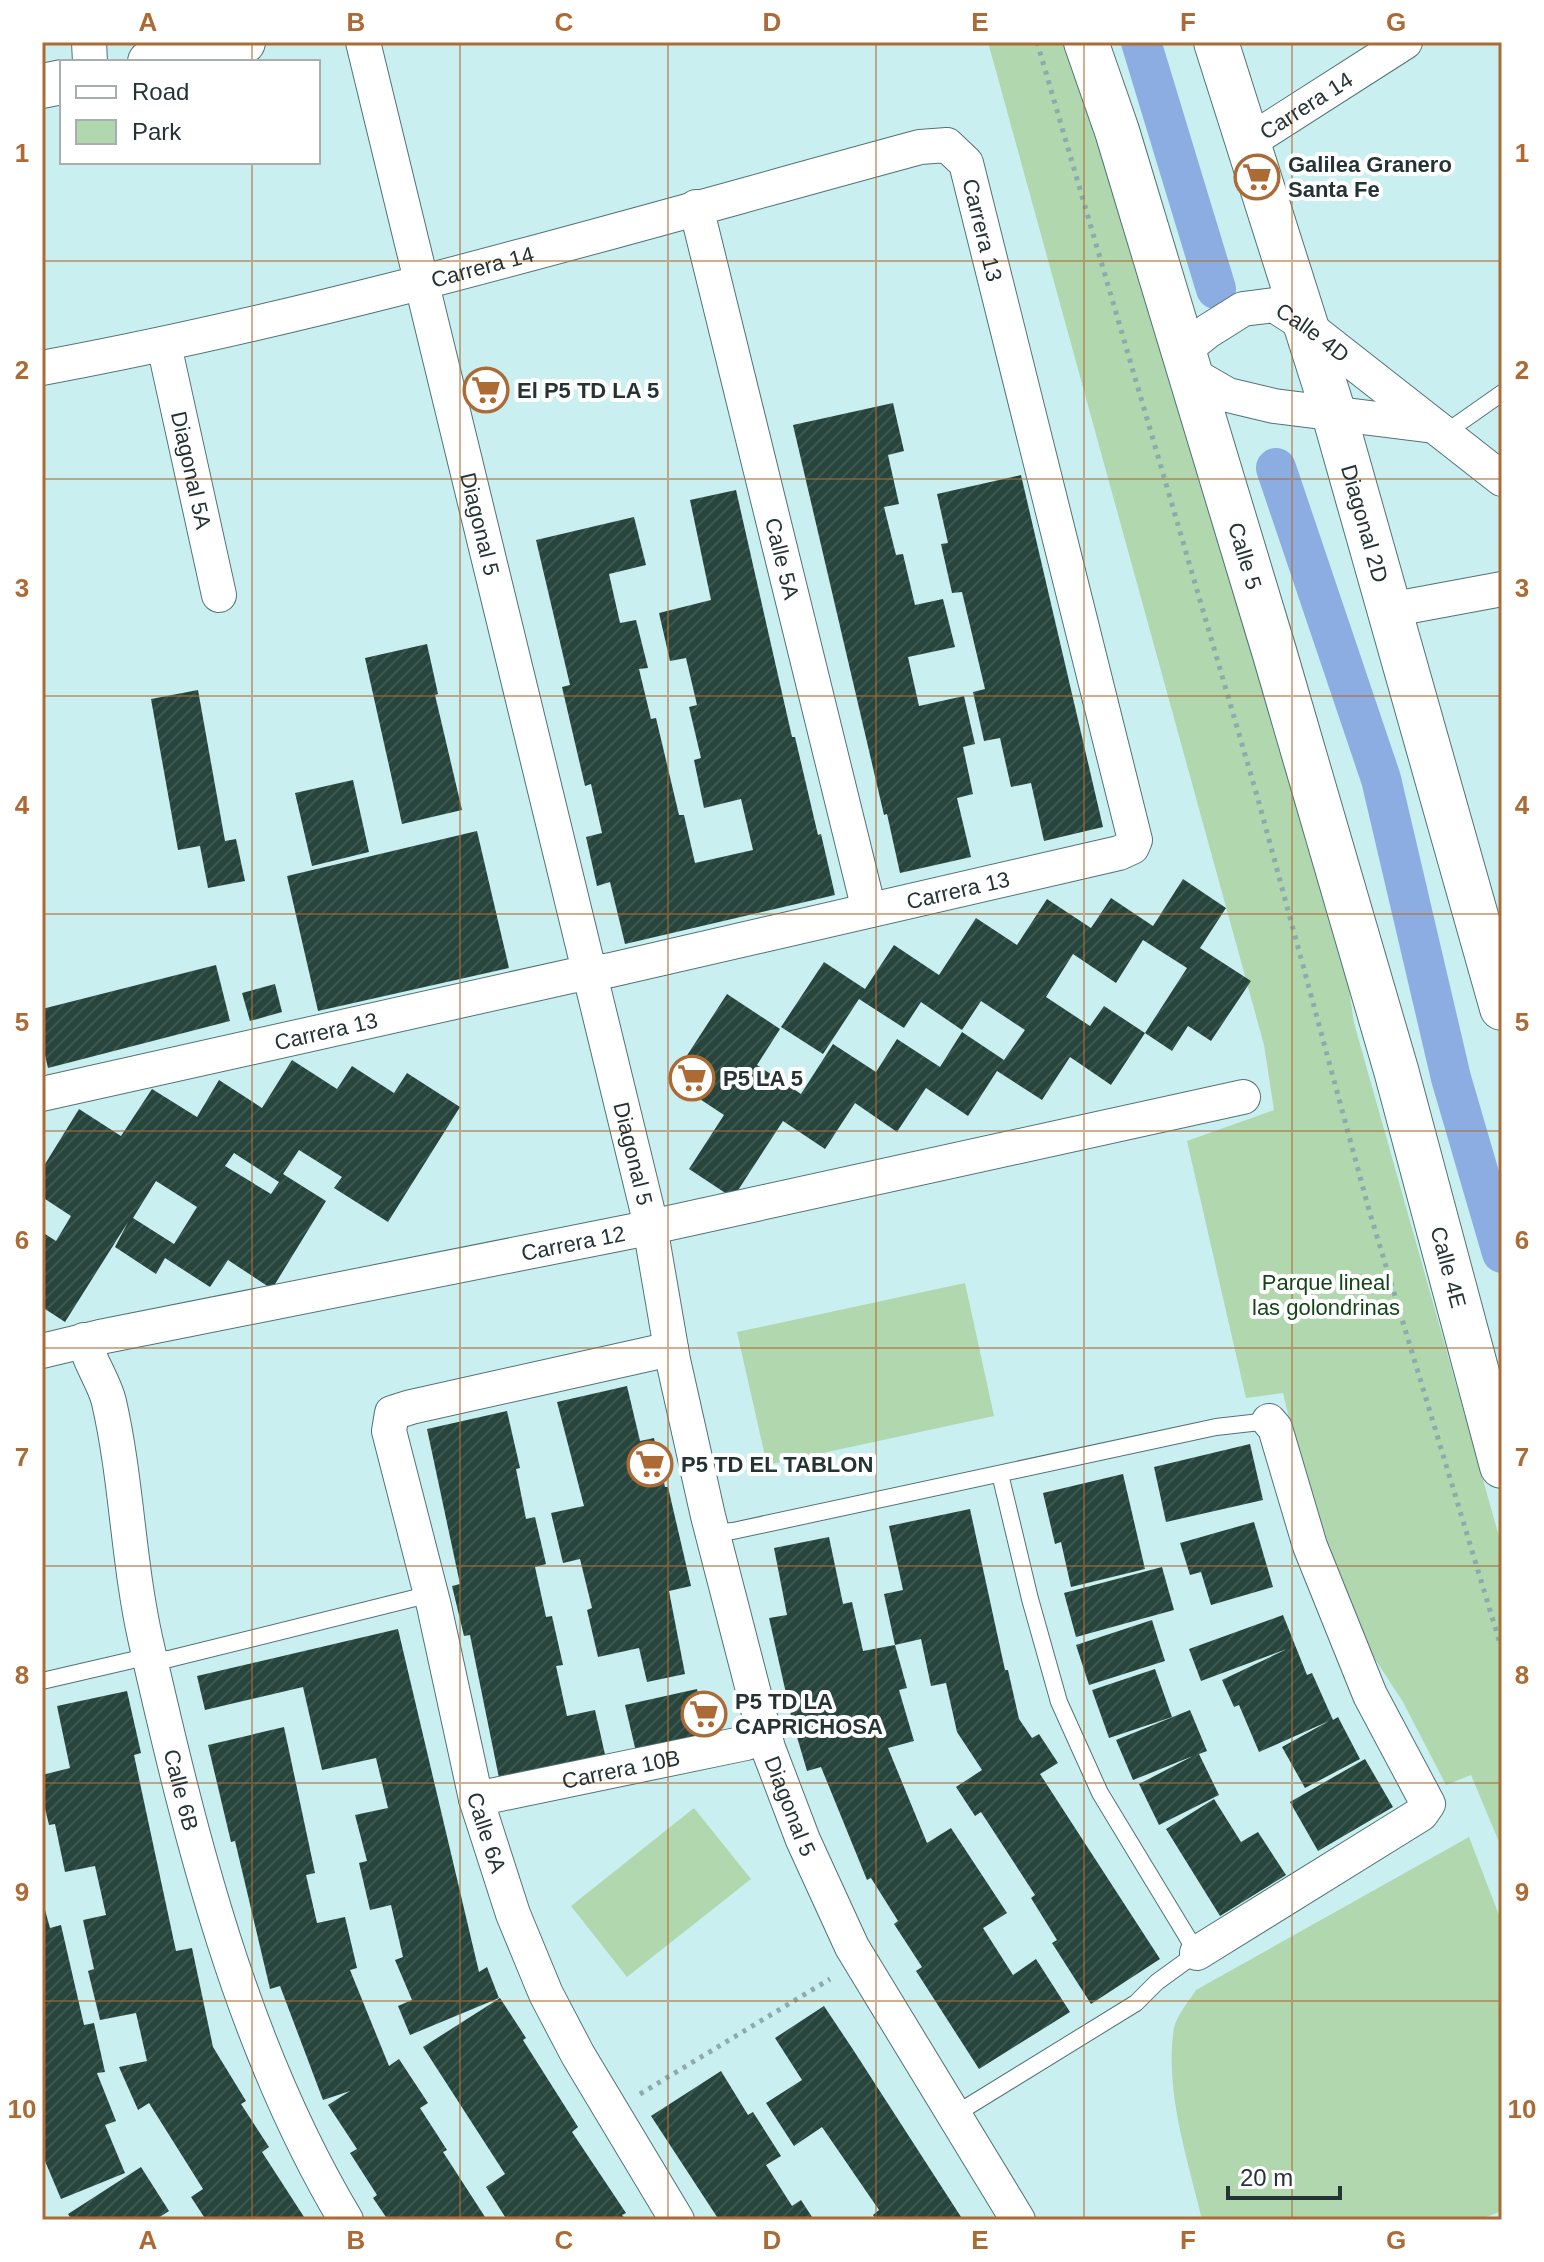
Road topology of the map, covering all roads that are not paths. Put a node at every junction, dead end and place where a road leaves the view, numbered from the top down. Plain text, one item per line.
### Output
1 (243, 42) edge
2 (363, 42) edge
3 (1086, 42) edge
4 (1216, 42) edge
5 (1405, 42) edge
6 (159, 60) edge
7 (1247, 143) junction
8 (920, 147) joint
9 (696, 207) junction
10 (420, 285) junction
11 (1308, 327) junction
12 (164, 345) junction
13 (1193, 351) junction
14 (42, 368) edge
15 (1502, 393) edge
16 (1334, 414) junction
17 (1440, 430) junction
18 (1502, 479) edge
19 (1502, 589) edge
20 (219, 595) dead end
21 (1389, 610) junction
22 (869, 910) junction
23 (590, 974) junction
24 (1502, 1008) edge
25 (1401, 1090) joint
26 (42, 1094) edge
27 (1243, 1097) dead end
28 (651, 1227) junction
29 (84, 1340) junction
30 (671, 1349) junction
31 (42, 1351) edge
32 (1269, 1421) joint
33 (1502, 1466) edge
34 (1000, 1474) junction
35 (712, 1533) junction
36 (431, 1594) junction
37 (151, 1658) junction
38 (42, 1681) edge
39 (766, 1735) junction
40 (476, 1799) junction
41 (1197, 1953) junction
42 (954, 2115) junction
43 (346, 2220) edge
44 (677, 2220) edge
45 (1018, 2220) edge

1 - 6 street
2 - 10 street, Diagonal 5
3 - 13 street, Calle 5
4 - 7 street, Diagonal 2D
5 - 7 street, Carrera 14
7 - 11 street, Diagonal 2D
8 - 9 street, Carrera 14
8 - 22 street, Carrera 13
9 - 10 street, Carrera 14
9 - 22 street, Calle 5A
10 - 12 street, Carrera 14
10 - 23 street, Diagonal 5
11 - 13 street, Calle 4D
11 - 16 street, Diagonal 2D
11 - 17 street, Calle 4D
12 - 14 street, Carrera 14
12 - 20 street, Diagonal 5A
13 - 16 street
13 - 25 street, Calle 5
15 - 17 lane
16 - 17 street
16 - 21 street, Diagonal 2D
17 - 18 street, Calle 4D
19 - 21 street
21 - 24 street, Diagonal 2D
22 - 23 street, Carrera 13
23 - 26 street, Carrera 13
23 - 28 street, Diagonal 5
25 - 33 street, Calle 4E
27 - 28 street, Carrera 12
28 - 29 street, Carrera 12
28 - 30 street, Diagonal 5
29 - 31 street, Carrera 12
29 - 37 street, Calle 6B
30 - 35 street, Diagonal 5
30 - 36 street, Calle 6A
32 - 34 lane
32 - 41 street
34 - 35 lane
34 - 41 lane
35 - 39 street, Diagonal 5
36 - 37 lane
36 - 40 street, Calle 6A
37 - 38 lane
37 - 43 street, Calle 6B
39 - 40 street, Carrera 10B
39 - 42 street, Diagonal 5
40 - 44 street, Calle 6A
41 - 42 lane
42 - 45 street, Diagonal 5

